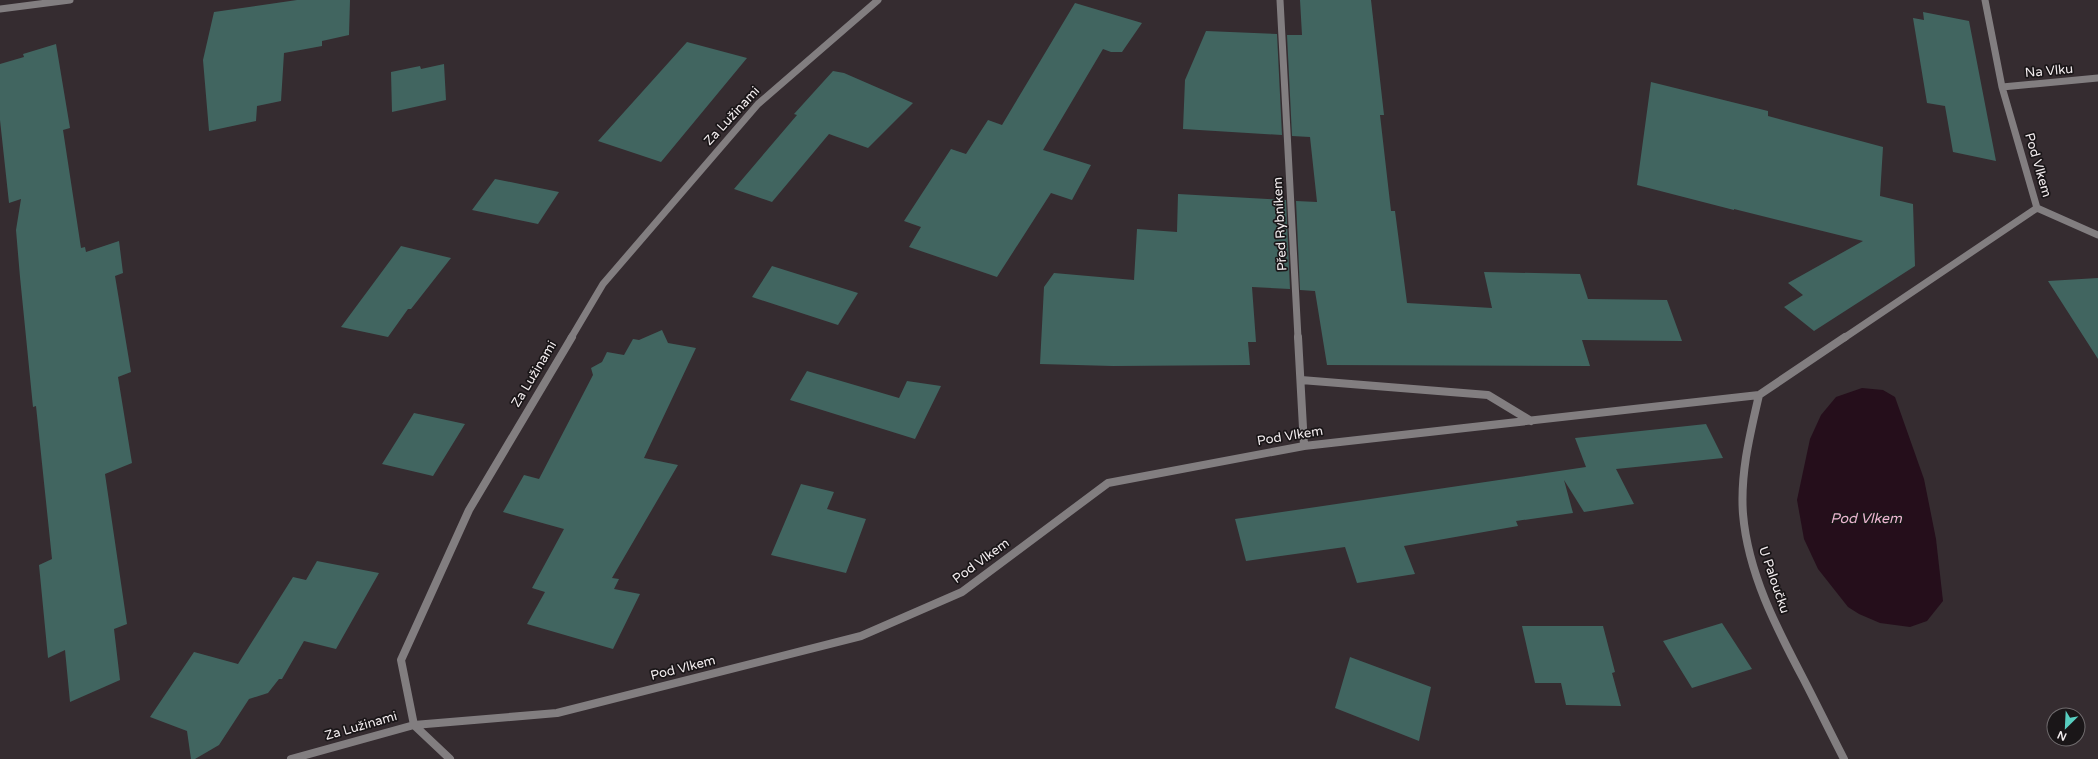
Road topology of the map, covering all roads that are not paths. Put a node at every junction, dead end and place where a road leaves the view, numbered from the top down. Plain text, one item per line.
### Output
1 (70, 0) edge
2 (878, 0) edge
3 (1280, 0) edge
4 (1985, 0) edge
5 (0, 9) edge
6 (2098, 78) edge
7 (2002, 87) junction
8 (2037, 208) junction
9 (2098, 235) edge
10 (1301, 380) junction
11 (1759, 396) junction
12 (1530, 421) junction
13 (1304, 446) junction
14 (414, 725) junction
15 (291, 759) edge
16 (450, 759) edge
17 (1844, 759) edge

1 - 5 street
2 - 14 street, Za Lužinami
3 - 10 street, Před Rybníkem
4 - 7 street, Pod Vlkem
6 - 7 street, Na Vlku
7 - 8 street, Pod Vlkem
8 - 9 street
8 - 11 street, Pod Vlkem
10 - 12 street
10 - 13 street, Před Rybníkem
11 - 12 street, Pod Vlkem
11 - 17 street, U Paloučku
12 - 13 street, Pod Vlkem
13 - 14 street, Pod Vlkem
14 - 15 street, Za Lužinami
14 - 16 street

